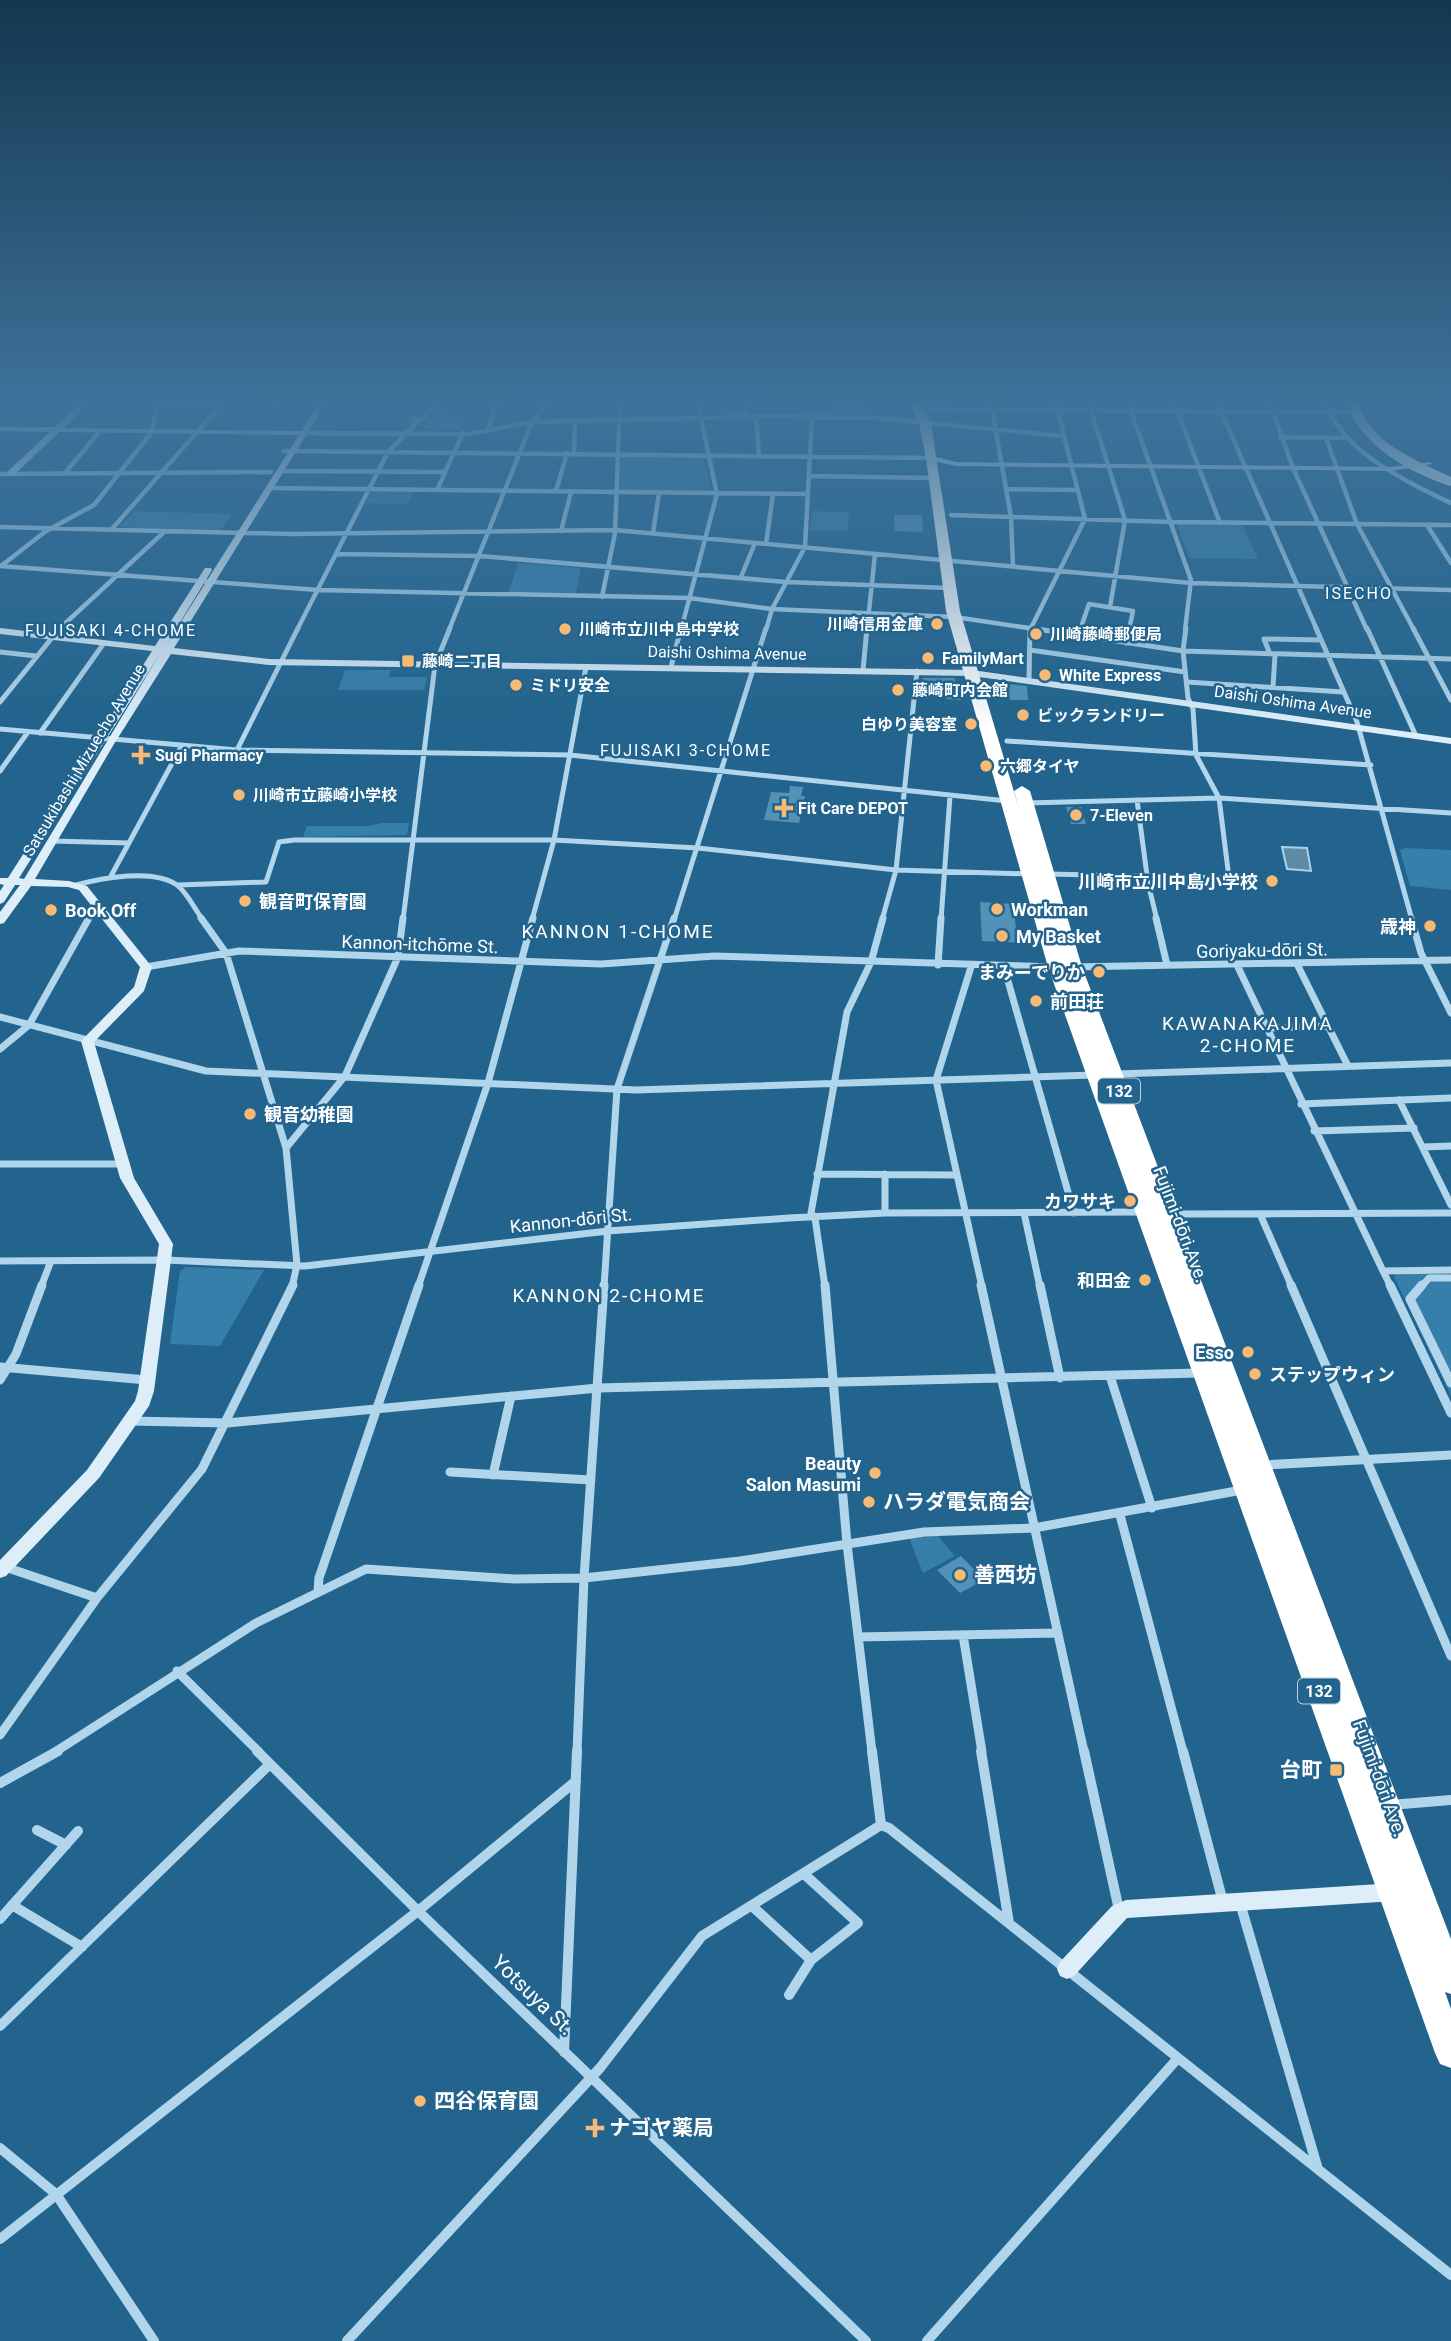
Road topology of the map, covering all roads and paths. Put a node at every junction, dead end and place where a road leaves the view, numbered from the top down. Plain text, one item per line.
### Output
1 (86, 509) edge
2 (130, 509) edge
3 (252, 509) edge
4 (255, 509) edge
5 (358, 509) edge
6 (499, 509) edge
7 (567, 509) edge
8 (616, 509) edge
9 (657, 509) edge
10 (712, 509) edge
11 (771, 509) edge
12 (806, 509) edge
13 (941, 509) edge
14 (950, 509) edge
15 (1009, 509) edge
16 (1083, 509) edge
17 (1122, 509) edge
18 (1166, 509) edge
19 (1215, 509) edge
20 (1264, 509) edge
21 (1312, 509) edge
22 (1352, 509) edge
23 (951, 515) junction
24 (1010, 516) junction
25 (1085, 519) junction
26 (1125, 520) junction
27 (1171, 522) junction
28 (1220, 523) junction
29 (1270, 523) junction
30 (1319, 524) junction
31 (1357, 524) junction
32 (1427, 525) junction
33 (1451, 525) edge
34 (0, 527) edge
35 (52, 528) junction
36 (112, 529) junction
37 (615, 530) junction
38 (164, 531) junction
39 (561, 531) junction
40 (490, 532) junction
41 (653, 533) junction
42 (237, 534) junction
43 (344, 534) junction
44 (704, 538) junction
45 (755, 543) junction
46 (766, 544) junction
47 (804, 547) junction
48 (335, 554) junction
49 (875, 554) junction
50 (480, 556) junction
51 (952, 561) junction
52 (1451, 563) edge
53 (1, 566) edge
54 (1013, 566) junction
55 (608, 569) junction
56 (1059, 571) junction
57 (696, 572) junction
58 (116, 575) junction
59 (1116, 576) junction
60 (741, 577) junction
61 (200, 582) junction
62 (786, 582) junction
63 (211, 583) junction
64 (1191, 583) junction
65 (872, 585) junction
66 (1298, 586) junction
67 (949, 587) junction
68 (1349, 587) junction
69 (1390, 588) junction
70 (318, 590) junction
71 (1451, 590) edge
72 (464, 595) junction
73 (602, 597) junction
74 (689, 598) junction
75 (1110, 607) junction
76 (772, 609) junction
77 (868, 612) junction
78 (961, 617) junction
79 (1030, 628) junction
80 (0, 631) edge
81 (1078, 635) junction
82 (50, 637) junction
83 (1321, 640) junction
84 (104, 643) junction
85 (1126, 643) junction
86 (158, 649) junction
87 (170, 650) junction
88 (1030, 650) junction
89 (0, 652) edge
90 (1183, 652) junction
91 (1272, 654) junction
92 (36, 656) junction
93 (1328, 656) junction
94 (1382, 658) junction
95 (1428, 659) junction
96 (1451, 659) edge
97 (283, 662) junction
98 (435, 665) junction
99 (586, 667) junction
100 (671, 667) junction
101 (754, 668) junction
102 (863, 670) junction
103 (917, 671) junction
104 (1185, 672) junction
105 (978, 673) junction
106 (1029, 680) junction
107 (1186, 682) junction
108 (1273, 687) junction
109 (1343, 692) junction
110 (1451, 700) edge
111 (0, 702) edge
112 (1189, 703) junction
113 (0, 729) edge
114 (1359, 730) junction
115 (28, 732) junction
116 (40, 733) junction
117 (1416, 736) junction
118 (107, 738) junction
119 (1007, 741) junction
120 (1451, 741) edge
121 (182, 745) junction
122 (237, 750) junction
123 (423, 753) junction
124 (570, 755) junction
125 (1196, 755) junction
126 (1371, 765) junction
127 (0, 771) edge
128 (721, 772) junction
129 (906, 792) junction
130 (950, 796) junction
131 (1219, 798) junction
132 (1137, 800) junction
133 (1019, 802) junction
134 (1381, 809) junction
135 (1451, 813) edge
136 (412, 839) junction
137 (554, 840) junction
138 (51, 841) junction
139 (129, 843) junction
140 (698, 848) junction
141 (896, 870) junction
142 (946, 871) junction
143 (1038, 874) junction
144 (111, 876) junction
145 (1147, 876) junction
146 (6, 881) edge
147 (28, 882) junction
148 (76, 885) junction
149 (178, 885) junction
150 (0, 900) edge
151 (96, 906) junction
152 (0, 920) edge
153 (226, 953) junction
154 (398, 957) junction
155 (1451, 960) edge
156 (520, 961) junction
157 (660, 961) junction
158 (1423, 961) junction
159 (871, 962) junction
160 (1297, 964) junction
161 (938, 965) junction
162 (1167, 965) junction
163 (1237, 965) junction
164 (146, 967) junction
165 (971, 967) junction
166 (1004, 967) junction
167 (1065, 967) junction
168 (1451, 1013) edge
169 (0, 1017) edge
170 (29, 1025) junction
171 (1328, 1026) junction
172 (1267, 1028) junction
173 (87, 1041) junction
174 (0, 1049) edge
175 (1451, 1063) edge
176 (1348, 1066) junction
177 (1286, 1069) junction
178 (265, 1073) junction
179 (1104, 1075) junction
180 (345, 1076) junction
181 (1034, 1077) junction
182 (936, 1080) junction
183 (488, 1083) junction
184 (836, 1084) junction
185 (617, 1090) junction
186 (1451, 1098) edge
187 (1399, 1100) junction
188 (1301, 1104) junction
189 (1414, 1128) junction
190 (1314, 1131) junction
191 (1451, 1146) edge
192 (1423, 1147) junction
193 (286, 1148) junction
194 (0, 1164) edge
195 (122, 1164) junction
196 (817, 1174) junction
197 (885, 1174) junction
198 (956, 1175) junction
199 (1451, 1205) edge
200 (1354, 1212) junction
201 (885, 1213) junction
202 (964, 1213) junction
203 (1024, 1213) junction
204 (1074, 1213) junction
205 (1157, 1213) junction
206 (1451, 1213) edge
207 (1259, 1214) junction
208 (815, 1218) junction
209 (608, 1231) junction
210 (431, 1251) junction
211 (165, 1260) junction
212 (0, 1261) edge
213 (51, 1261) junction
214 (297, 1265) junction
215 (1451, 1270) edge
216 (1383, 1271) junction
217 (1451, 1278) edge
218 (4, 1367) edge
219 (1207, 1373) junction
220 (1110, 1376) junction
221 (1060, 1378) junction
222 (0, 1380) edge
223 (147, 1380) junction
224 (836, 1380) junction
225 (1002, 1380) junction
226 (1451, 1383) edge
227 (598, 1388) junction
228 (511, 1396) junction
229 (379, 1408) junction
230 (1451, 1413) edge
231 (129, 1421) junction
232 (227, 1423) junction
233 (1451, 1455) edge
234 (1365, 1458) junction
235 (1259, 1465) junction
236 (450, 1472) dead end
237 (493, 1475) junction
238 (591, 1480) junction
239 (1246, 1490) junction
240 (1152, 1508) junction
241 (1120, 1515) junction
242 (1034, 1528) junction
243 (847, 1544) junction
244 (1, 1568) edge
245 (584, 1578) junction
246 (318, 1591) junction
247 (97, 1598) junction
248 (1058, 1633) junction
249 (963, 1635) junction
250 (858, 1637) junction
251 (1451, 1656) edge
252 (177, 1671) junction
253 (0, 1735) edge
254 (270, 1764) junction
255 (576, 1781) junction
256 (0, 1783) edge
257 (1451, 1800) edge
258 (1386, 1805) junction
259 (881, 1825) junction
260 (37, 1830) dead end
261 (78, 1831) dead end
262 (66, 1845) junction
263 (804, 1874) junction
264 (1404, 1892) junction
265 (1231, 1902) junction
266 (12, 1905) junction
267 (752, 1906) junction
268 (418, 1911) junction
269 (1119, 1912) junction
270 (0, 1919) edge
271 (1009, 1923) junction
272 (82, 1947) junction
273 (811, 1960) junction
274 (1067, 1969) junction
275 (1451, 1980) edge
276 (789, 1995) dead end
277 (0, 2026) edge
278 (564, 2052) junction
279 (1451, 2053) edge
280 (1178, 2058) junction
281 (591, 2077) junction
282 (0, 2148) edge
283 (1317, 2167) junction
284 (56, 2194) junction
285 (0, 2238) edge
286 (1451, 2275) edge
287 (154, 2341) edge
288 (347, 2341) edge
289 (866, 2341) edge
290 (927, 2341) edge

1 - 35 street
2 - 36 street
3 - 42 street, Satsukibashi Mizuecho Avenue
4 - 42 street, Satsukibashi Mizuecho Avenue
5 - 43 street
6 - 40 street
7 - 39 street
8 - 37 street
9 - 41 street
10 - 44 street
11 - 46 street
12 - 47 street
13 - 51 highway, Fujimi-dōri Ave. / 132
14 - 23 highway, Fujimi-dōri Ave. / 132
15 - 24 street
16 - 25 street
17 - 26 street
18 - 27 street
19 - 28 street
20 - 29 street
21 - 30 street
22 - 31 street
23 - 24 street
23 - 51 highway, Fujimi-dōri Ave. / 132
24 - 25 street
24 - 54 street
25 - 26 street
25 - 56 street
26 - 27 street
26 - 59 street
27 - 28 street
27 - 64 street
28 - 29 street
29 - 30 street
29 - 66 street
30 - 31 street
30 - 68 street
31 - 32 street
31 - 69 street
32 - 33 street
32 - 52 street
34 - 35 street
35 - 36 street
35 - 53 street
36 - 38 street
37 - 39 street
37 - 41 street
37 - 55 street
38 - 42 street
38 - 58 street
39 - 40 street
40 - 43 street
40 - 50 street
41 - 44 street
42 - 43 street
42 - 61 street, Satsukibashi Mizuecho Avenue
42 - 63 street, Satsukibashi Mizuecho Avenue
43 - 48 street
44 - 45 street
44 - 57 street
45 - 46 street
45 - 60 street
46 - 47 street
47 - 49 street
47 - 62 street
48 - 50 street
48 - 70 street
49 - 51 street
49 - 65 street
50 - 55 street
50 - 72 street
51 - 54 street
51 - 67 highway, Fujimi-dōri Ave. / 132
51 - 78 highway, Fujimi-dōri Ave. / 132
53 - 58 street
54 - 56 street
55 - 57 street
55 - 73 street
56 - 59 street
56 - 79 street
57 - 60 street
57 - 74 street
58 - 61 street
58 - 82 street
59 - 64 street
59 - 75 street
60 - 62 street
61 - 63 street
61 - 86 street, Satsukibashi Mizuecho Avenue
62 - 65 street
62 - 76 street
63 - 70 street
63 - 87 street, Satsukibashi Mizuecho Avenue
64 - 66 street
64 - 90 street
65 - 67 street
65 - 77 street
66 - 68 street
66 - 83 street
67 - 78 highway, Fujimi-dōri Ave. / 132
68 - 69 street
68 - 94 street
69 - 71 street
69 - 95 street
70 - 72 street
70 - 97 street
72 - 73 street
72 - 98 street
73 - 74 street
74 - 76 street
74 - 100 street
75 - 81 street
75 - 85 street
76 - 77 street
76 - 101 street
77 - 78 street
77 - 102 street
78 - 79 street
78 - 105 highway, Fujimi-dōri Ave. / 132
79 - 81 street
79 - 88 street
80 - 82 street, Daishi Oshima Avenue
81 - 85 street
82 - 84 street, Daishi Oshima Avenue
82 - 92 street
83 - 91 street
83 - 93 street
84 - 86 street, Daishi Oshima Avenue
84 - 116 street
85 - 90 street
86 - 87 street, Daishi Oshima Avenue
86 - 118 street, Satsukibashi Mizuecho Avenue
87 - 97 street, Daishi Oshima Avenue
87 - 118 street, Satsukibashi Mizuecho Avenue
88 - 104 street
88 - 106 street
89 - 92 street
90 - 91 street
90 - 104 street
91 - 93 street
91 - 108 street
92 - 111 street
93 - 94 street
93 - 109 street
94 - 95 street
94 - 117 street
95 - 96 street
95 - 110 street
97 - 98 street, Daishi Oshima Avenue
97 - 122 street
98 - 99 street, Daishi Oshima Avenue
98 - 123 street
99 - 100 street, Daishi Oshima Avenue
99 - 124 street
100 - 101 street, Daishi Oshima Avenue
101 - 102 street, Daishi Oshima Avenue
101 - 128 street
102 - 103 street, Daishi Oshima Avenue
103 - 105 street, Daishi Oshima Avenue
103 - 129 street
104 - 107 street
105 - 106 street, Daishi Oshima Avenue
105 - 119 highway, Fujimi-dōri Ave. / 132
105 - 133 highway, Fujimi-dōri Ave. / 132
106 - 112 street, Daishi Oshima Avenue
107 - 108 street
107 - 112 street
108 - 109 street
109 - 114 street
112 - 114 street, Daishi Oshima Avenue
112 - 125 street
113 - 115 street
114 - 117 street, Daishi Oshima Avenue
114 - 126 street
115 - 116 street
115 - 127 street
116 - 118 street
117 - 120 street, Daishi Oshima Avenue
118 - 121 street
118 - 138 street, Satsukibashi Mizuecho Avenue
118 - 146 street, Satsukibashi Mizuecho Avenue
119 - 125 street
119 - 133 highway, Fujimi-dōri Ave. / 132
121 - 122 street
121 - 139 street
122 - 123 street
123 - 124 street
123 - 136 street
124 - 128 street
124 - 137 street
125 - 126 street
125 - 131 street
126 - 134 street
128 - 129 street
128 - 140 street
129 - 130 street
129 - 141 street
130 - 133 street
130 - 142 street
131 - 132 street
131 - 134 street
131 - 145 street
132 - 133 street
132 - 145 street
133 - 143 highway, Fujimi-dōri Ave. / 132
134 - 135 street
134 - 158 street
136 - 137 street
136 - 149 street
136 - 154 street
137 - 140 street
137 - 156 street
138 - 139 street
138 - 147 street, Satsukibashi Mizuecho Avenue
139 - 144 street
140 - 141 street
140 - 157 street
141 - 142 street
141 - 159 street
142 - 143 street
142 - 161 street
143 - 145 street
143 - 167 highway, Fujimi-dōri Ave. / 132
144 - 148 street
144 - 149 street
145 - 162 street
146 - 147 street
146 - 150 street, Satsukibashi Mizuecho Avenue
147 - 148 street
147 - 152 street, Satsukibashi Mizuecho Avenue
148 - 151 street
149 - 153 street
151 - 164 street
151 - 170 street
153 - 154 street, Kannon-itchōme St.
153 - 164 street, Kannon-itchōme St.
153 - 178 street
154 - 156 street, Kannon-itchōme St.
154 - 180 street
155 - 158 street, Goriyaku-dōri St.
156 - 157 street, Kannon-itchōme St.
156 - 183 street
157 - 159 street, Kannon-itchōme St.
157 - 185 street
158 - 160 street, Goriyaku-dōri St.
158 - 168 street
159 - 161 street, Kannon-itchōme St.
159 - 184 street
160 - 163 street, Goriyaku-dōri St.
160 - 171 street
161 - 165 street, Kannon-itchōme St.
162 - 163 street, Goriyaku-dōri St.
162 - 167 street, Goriyaku-dōri St.
163 - 172 street
164 - 173 street
165 - 166 street, Kannon-itchōme St.
165 - 182 street
166 - 167 street, Kannon-itchōme St.
166 - 181 street
167 - 179 highway, Fujimi-dōri Ave. / 132
169 - 170 street
170 - 173 street
170 - 174 street
171 - 172 street
171 - 176 street
172 - 177 street
173 - 178 street
173 - 195 street
175 - 176 street
176 - 177 street
177 - 179 street
177 - 188 street
178 - 180 street
178 - 193 street
179 - 181 street
179 - 205 highway, Fujimi-dōri Ave. / 132
180 - 183 street
180 - 193 street
181 - 182 street
181 - 204 street
182 - 184 street
182 - 198 street
183 - 185 street
183 - 210 street
184 - 185 street
184 - 196 street
185 - 209 street
186 - 187 street
187 - 188 street
187 - 189 street
188 - 190 street
189 - 190 street
189 - 192 street
190 - 200 street
191 - 192 street
192 - 199 street
193 - 214 street
194 - 195 street
195 - 211 street
196 - 197 street
196 - 208 street
197 - 198 street
197 - 201 street
198 - 202 street
200 - 206 street, Kannon-dōri St.
200 - 207 street, Kannon-dōri St.
200 - 216 street
201 - 202 street, Kannon-dōri St.
201 - 208 street, Kannon-dōri St.
202 - 203 street, Kannon-dōri St.
202 - 225 street
203 - 204 street, Kannon-dōri St.
203 - 221 street
204 - 205 street, Kannon-dōri St.
205 - 207 street, Kannon-dōri St.
205 - 219 highway, Fujimi-dōri Ave. / 132
205 - 235 highway, Fujimi-dōri Ave. / 132
207 - 234 street
208 - 209 street, Kannon-dōri St.
208 - 224 street
209 - 210 street, Kannon-dōri St.
209 - 227 street
210 - 214 street, Kannon-dōri St.
210 - 229 street
211 - 213 street, Kannon-dōri St.
211 - 214 street, Kannon-dōri St.
211 - 223 street
212 - 213 street, Kannon-dōri St.
213 - 218 street
214 - 232 street
215 - 216 street
216 - 230 street
217 - 226 street
218 - 222 street
218 - 223 street
219 - 220 street
219 - 239 highway, Fujimi-dōri Ave. / 132
220 - 221 street
220 - 240 street
221 - 225 street
223 - 231 street
224 - 225 street
224 - 227 street
224 - 243 street
225 - 242 street
227 - 228 street
227 - 238 street
228 - 229 street
228 - 237 street
229 - 232 street
229 - 246 street
231 - 232 street
231 - 244 street
232 - 247 street
233 - 234 street
234 - 235 street
234 - 251 street
235 - 239 street
235 - 258 highway, Fujimi-dōri Ave. / 132
236 - 237 street
237 - 238 street
238 - 245 street
239 - 240 street
239 - 264 highway, Fujimi-dōri Ave. / 132
240 - 241 street
241 - 242 street
241 - 265 street
242 - 243 street
242 - 248 street
243 - 245 street
243 - 250 street
244 - 247 street
245 - 246 street
245 - 255 street
246 - 252 street
247 - 253 street
248 - 249 street
248 - 269 street
249 - 250 street
249 - 271 street
250 - 259 street
252 - 254 street, Yotsuya St.
252 - 256 street
254 - 268 street, Yotsuya St.
254 - 272 street
255 - 268 street
255 - 278 street
257 - 258 street
258 - 264 highway, Fujimi-dōri Ave. / 132
259 - 263 street
259 - 271 street
260 - 262 street
261 - 262 street
262 - 266 street
263 - 267 street
263 - 273 street
264 - 265 street
264 - 275 highway, Fujimi-dōri Ave. / 132
264 - 279 highway, Fujimi-dōri Ave. / 132
265 - 269 street
265 - 283 street
266 - 270 street
266 - 272 street
267 - 273 street
267 - 281 street
268 - 278 street, Yotsuya St.
268 - 284 street
269 - 274 street
271 - 274 street
272 - 277 street
273 - 276 street
274 - 280 street
278 - 281 street, Yotsuya St.
280 - 283 street
280 - 290 street
281 - 288 street
281 - 289 street, Yotsuya St.
282 - 284 street
283 - 286 street
284 - 285 street
284 - 287 street

